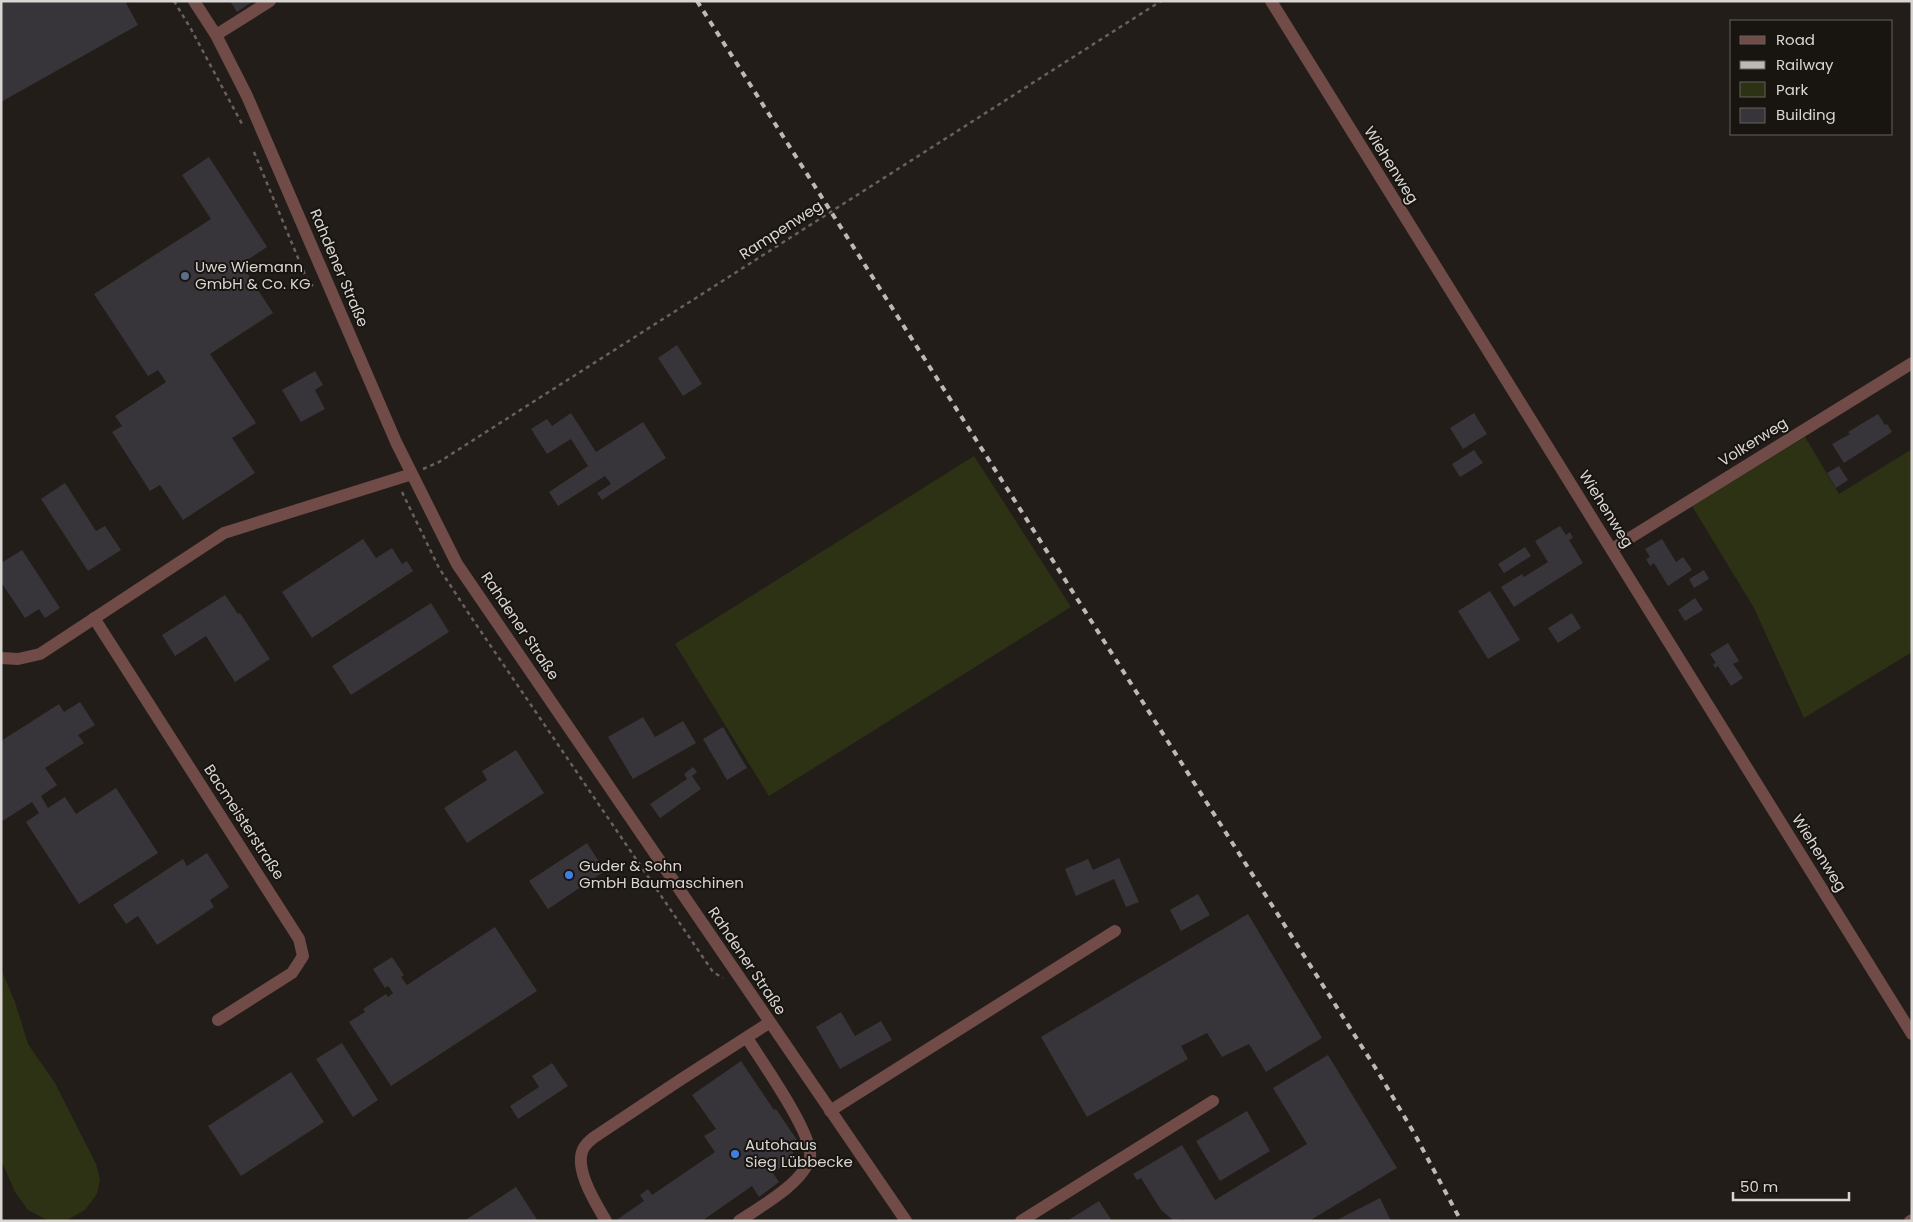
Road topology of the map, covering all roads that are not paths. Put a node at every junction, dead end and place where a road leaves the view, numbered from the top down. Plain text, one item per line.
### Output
1 (194, 1) edge
2 (270, 1) edge
3 (1271, 1) edge
4 (216, 36) junction
5 (1912, 362) edge
6 (412, 474) junction
7 (1612, 548) junction
8 (94, 618) junction
9 (2, 658) edge
10 (1115, 932) dead end
11 (218, 1020) dead end
12 (769, 1023) junction
13 (1912, 1034) edge
14 (746, 1038) junction
15 (1212, 1101) dead end
16 (830, 1111) junction
17 (606, 1221) edge
18 (739, 1221) edge
19 (906, 1221) edge
20 (1021, 1221) edge

1 - 4 street, Rahdener Straße
2 - 4 street
3 - 7 street, Wiehenweg
4 - 6 street, Rahdener Straße
5 - 7 street, Volkerweg
6 - 8 street
6 - 12 street, Rahdener Straße
7 - 13 street, Wiehenweg
8 - 9 street
8 - 11 street, Bacmeisterstraße
10 - 16 street
12 - 14 street
12 - 16 street, Rahdener Straße
14 - 17 street
14 - 18 street
15 - 20 street
16 - 19 street, Rahdener Straße

